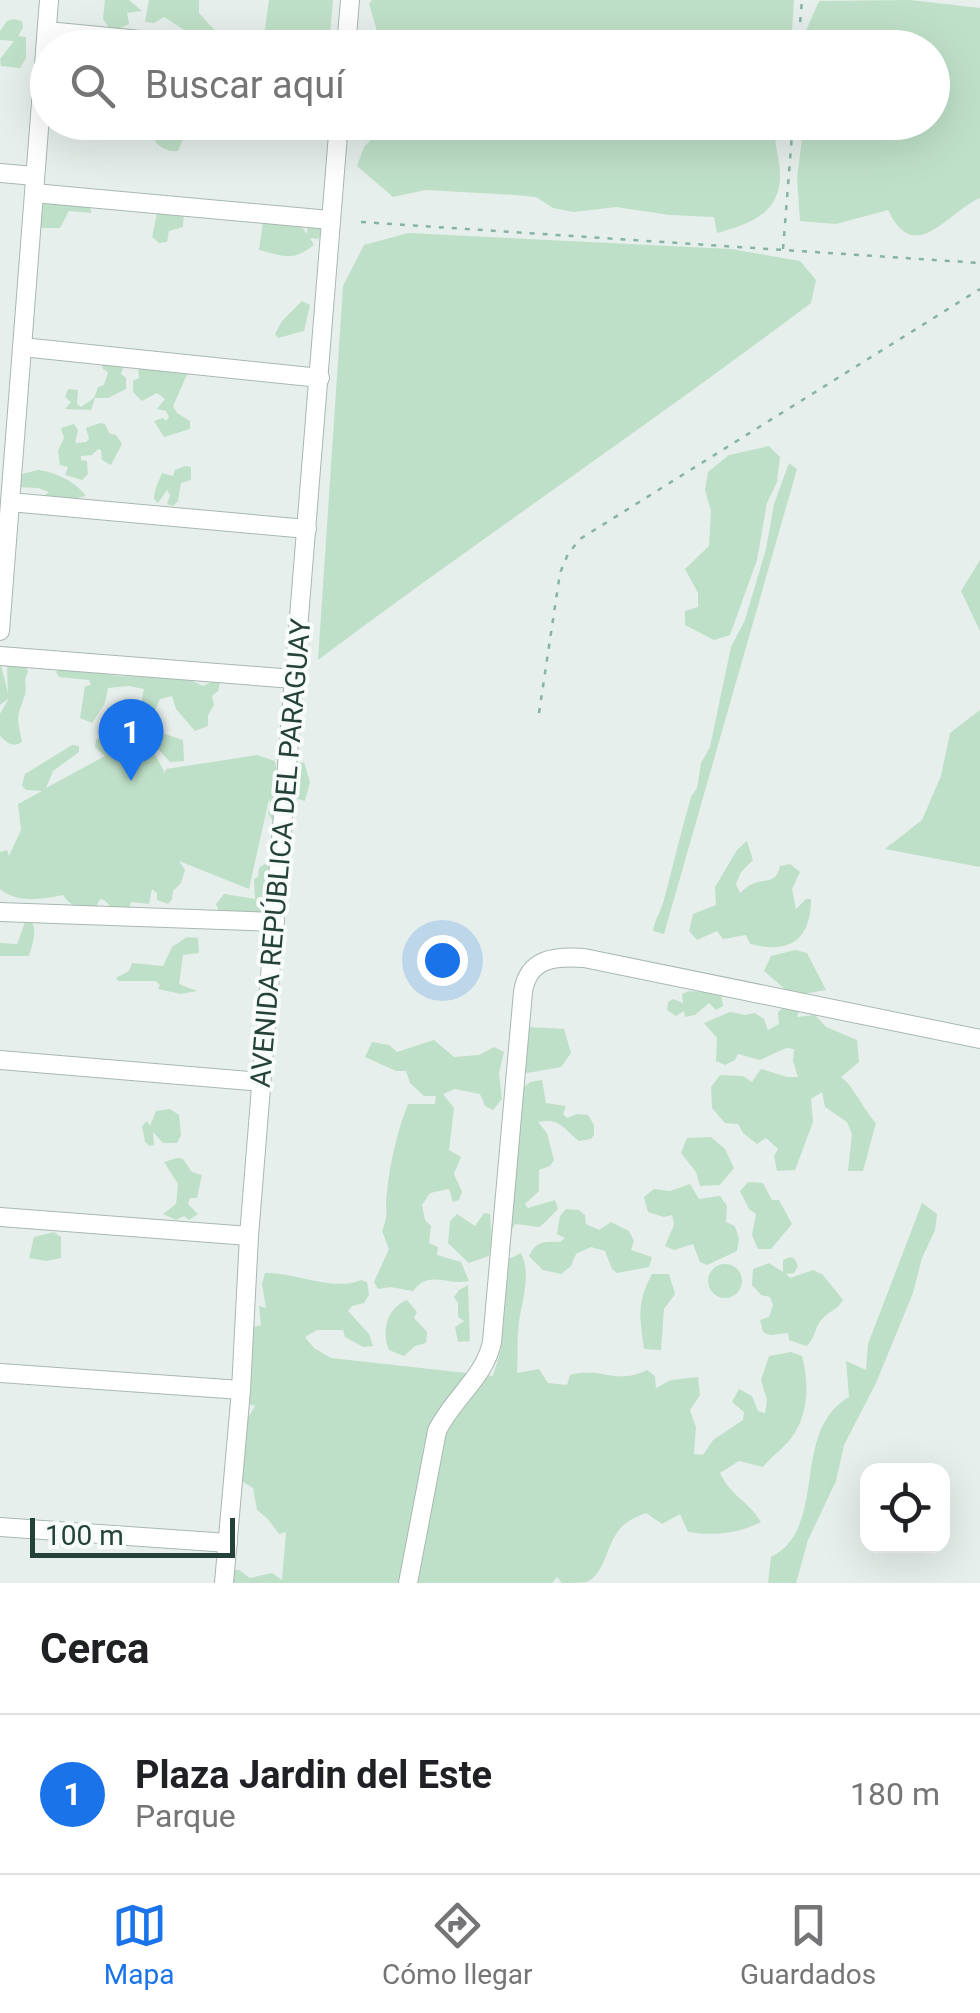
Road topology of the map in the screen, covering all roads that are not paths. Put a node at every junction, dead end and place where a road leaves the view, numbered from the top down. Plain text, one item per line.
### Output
1 (49, 0) edge
2 (350, 0) edge
3 (47, 30) edge
4 (348, 30) edge
5 (38, 140) edge
6 (337, 140) edge
7 (0, 172) edge
8 (35, 184) junction
9 (330, 220) junction
10 (22, 347) junction
11 (320, 378) junction
12 (6, 472) edge
13 (10, 502) junction
14 (307, 530) junction
15 (0, 631) edge
16 (0, 656) edge
17 (294, 680) junction
18 (0, 912) edge
19 (275, 922) junction
20 (980, 1038) edge
21 (0, 1060) edge
22 (261, 1082) junction
23 (0, 1217) edge
24 (249, 1236) junction
25 (0, 1373) edge
26 (241, 1390) junction
27 (0, 1526) edge
28 (228, 1543) junction
29 (224, 1583) edge
30 (408, 1583) edge

1 - 3 street
2 - 4 street
5 - 8 street
6 - 9 street, AVENIDA REPÚBLICA DEL PARAGUAY
7 - 8 street
8 - 9 street
8 - 10 street
9 - 11 street, AVENIDA REPÚBLICA DEL PARAGUAY
10 - 11 street
10 - 12 street
11 - 14 street, AVENIDA REPÚBLICA DEL PARAGUAY
12 - 13 street
13 - 14 street
13 - 15 street
14 - 17 street, AVENIDA REPÚBLICA DEL PARAGUAY
16 - 17 street
17 - 19 street, AVENIDA REPÚBLICA DEL PARAGUAY
18 - 19 street
19 - 22 street, AVENIDA REPÚBLICA DEL PARAGUAY
20 - 30 street
21 - 22 street
22 - 24 street, AVENIDA REPÚBLICA DEL PARAGUAY
23 - 24 street
24 - 26 street, AVENIDA REPÚBLICA DEL PARAGUAY
25 - 26 street
26 - 28 street, AVENIDA REPÚBLICA DEL PARAGUAY
27 - 28 street
28 - 29 street, AVENIDA REPÚBLICA DEL PARAGUAY

